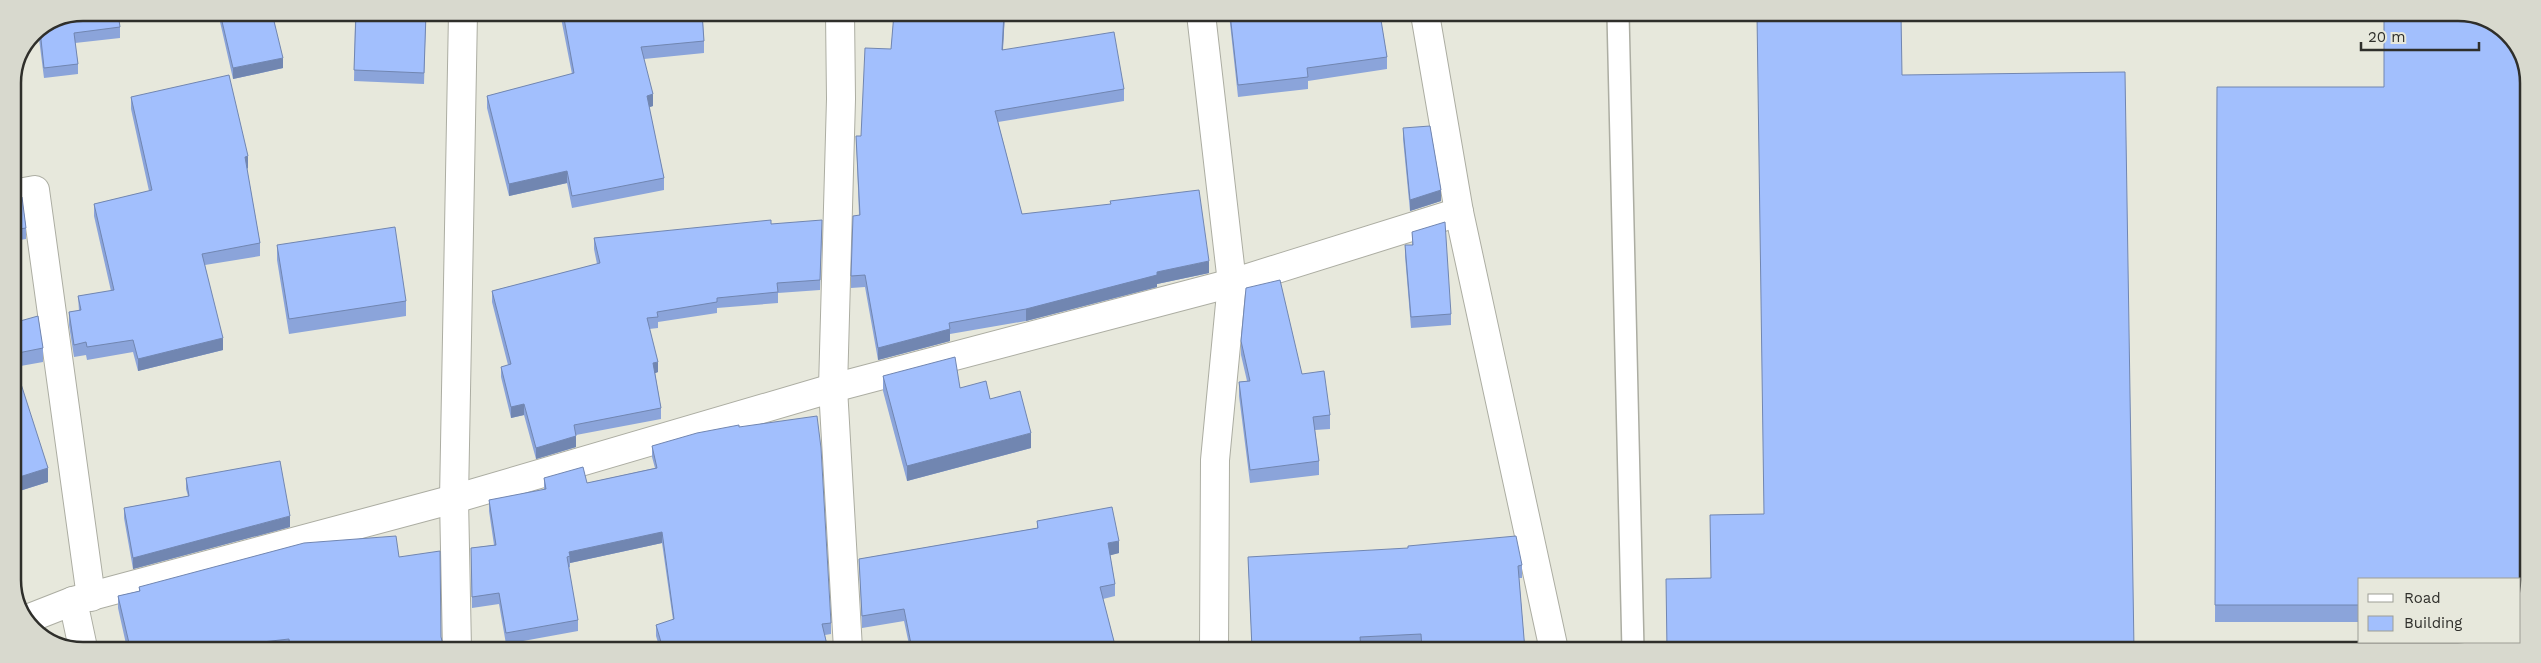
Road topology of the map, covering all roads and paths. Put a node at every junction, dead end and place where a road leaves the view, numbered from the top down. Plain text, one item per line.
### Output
1 (463, 21) edge
2 (840, 21) edge
3 (1202, 21) edge
4 (1427, 21) edge
5 (1618, 21) edge
6 (21, 192) edge
7 (1459, 212) junction
8 (1232, 283) junction
9 (833, 388) junction
10 (454, 499) junction
11 (82, 599) junction
12 (34, 617) edge
13 (83, 642) edge
14 (458, 642) edge
15 (848, 642) edge
16 (1214, 642) edge
17 (1552, 642) edge
18 (1633, 642) edge

1 - 10 street
2 - 9 street
3 - 8 street
4 - 7 street
5 - 18 lane
6 - 11 street
7 - 8 street
7 - 17 street
8 - 9 street
8 - 16 street
9 - 10 street
9 - 15 street
10 - 11 street
10 - 14 street
11 - 12 street
11 - 13 street

